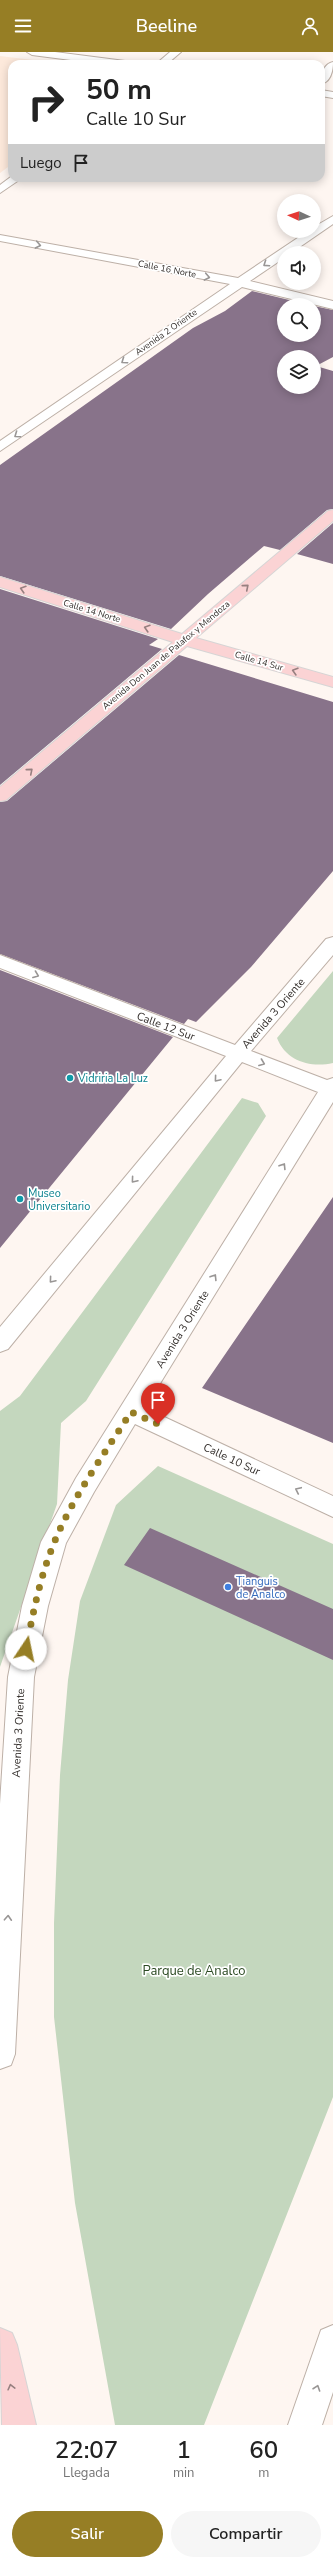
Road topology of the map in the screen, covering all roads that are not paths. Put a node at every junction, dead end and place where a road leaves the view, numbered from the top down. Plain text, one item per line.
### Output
1 (32, 52) edge
2 (176, 52) edge
3 (94, 60) edge
4 (166, 60) edge
5 (333, 66) edge
6 (325, 76) edge
7 (11, 182) edge
8 (0, 190) edge
9 (333, 218) edge
10 (0, 238) edge
11 (238, 282) junction
12 (333, 305) edge
13 (0, 447) edge
14 (333, 514) edge
15 (0, 582) edge
16 (184, 640) junction
17 (333, 682) edge
18 (0, 796) edge
19 (333, 943) edge
20 (0, 961) edge
21 (238, 1054) junction
22 (332, 1088) edge
23 (0, 1343) edge
24 (131, 1412) junction
25 (333, 1507) edge
26 (0, 2054) edge
27 (333, 2342) edge
28 (0, 2345) edge
29 (19, 2425) edge
30 (305, 2425) edge

1 - 3 street
2 - 4 street
5 - 6 street
7 - 8 street
9 -> 11 street, Avenida 2 Oriente
10 -> 11 street, Calle 16 Norte
11 - 12 street, Calle 16 Norte
11 -> 13 street, Avenida 2 Oriente
16 -> 14 main road, Avenida Don Juan de Palafox y Mendoza
16 -> 15 main road, Calle 14 Norte
17 -> 16 main road, Calle 14 Sur
18 -> 16 main road, Avenida Don Juan de Palafox y Mendoza
19 - 21 street, Avenida 3 Oriente
20 -> 21 street, Calle 12 Sur
21 -> 22 street, Calle 12 Sur
21 -> 23 street, Avenida 3 Oriente
24 -> 22 street, Avenida 3 Oriente
25 -> 24 street, Calle 10 Sur
26 -> 24 street, Avenida 3 Oriente
30 -> 27 street
29 -> 28 main road

